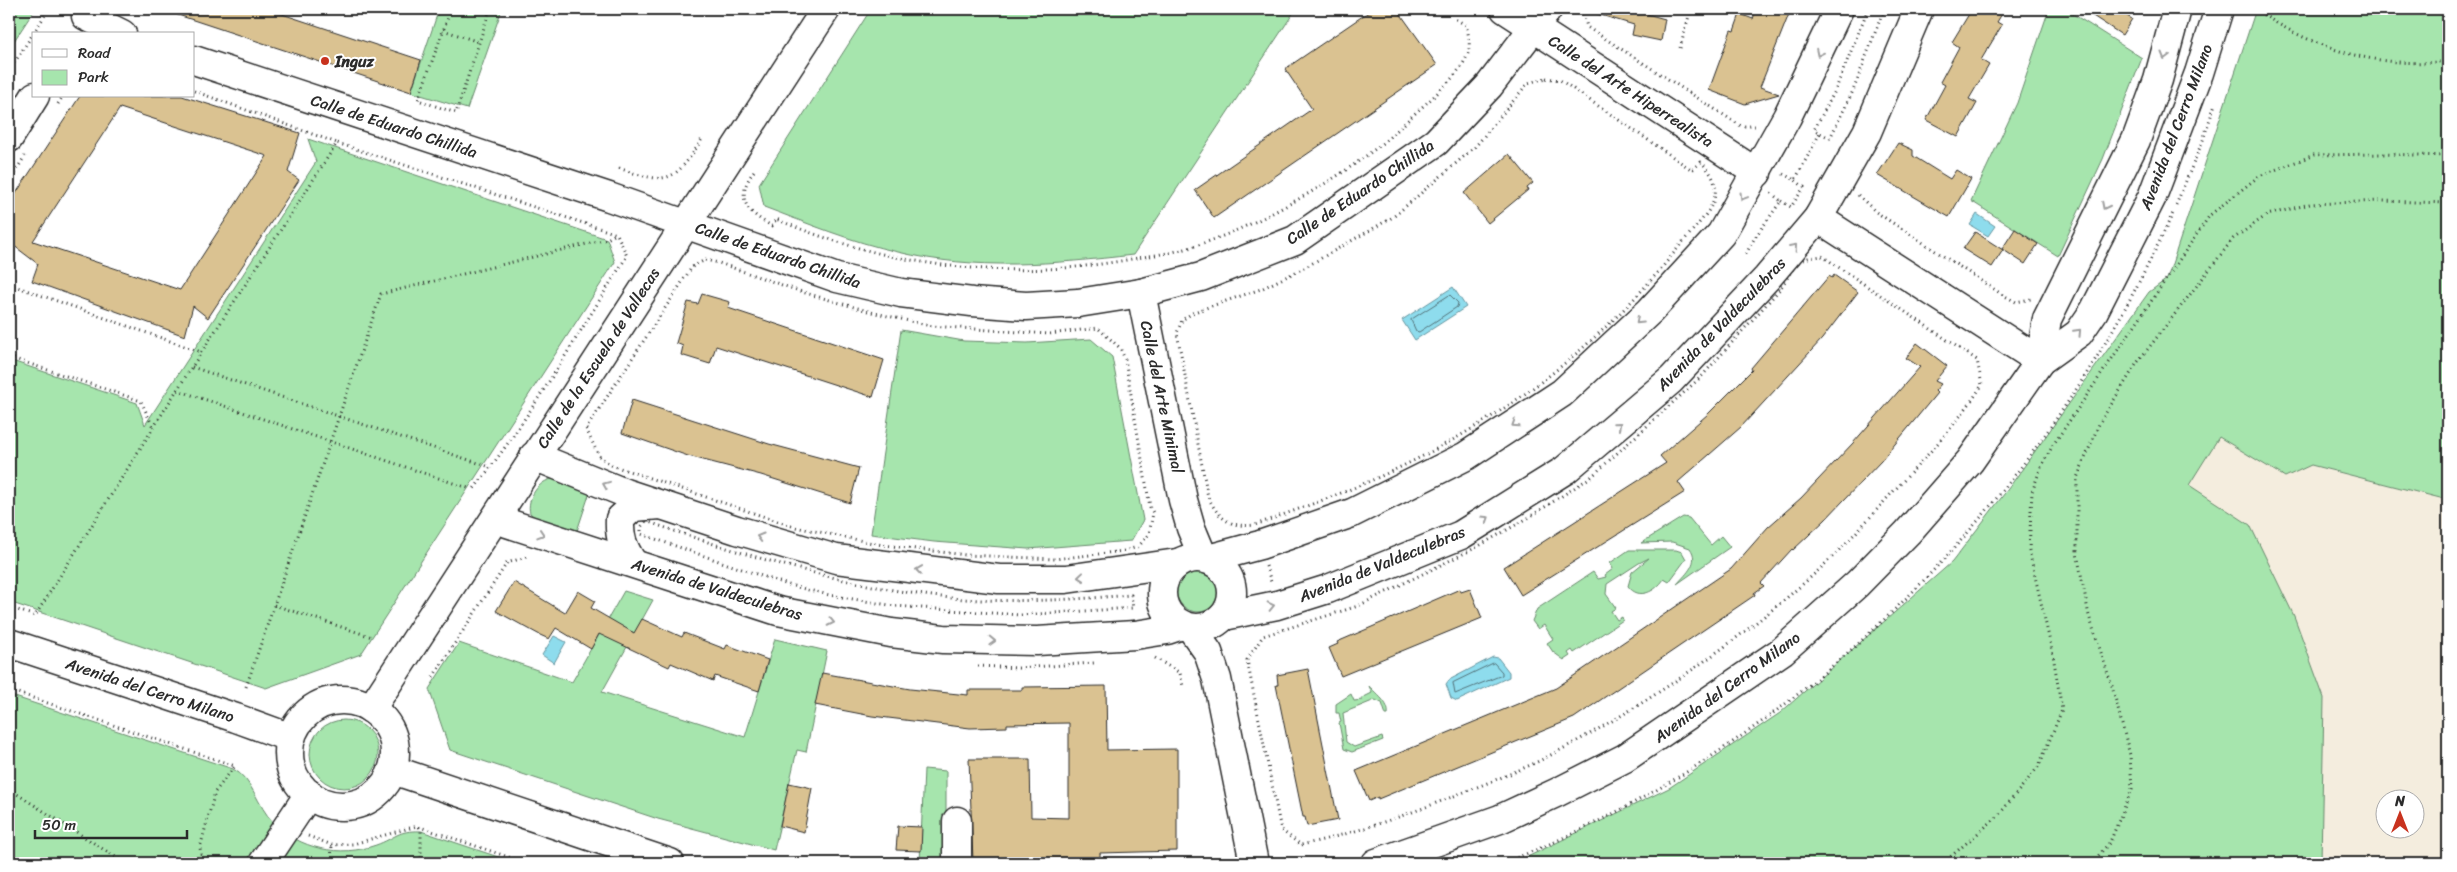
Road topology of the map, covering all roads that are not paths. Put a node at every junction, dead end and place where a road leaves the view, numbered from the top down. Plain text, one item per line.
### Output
1 (826, 9) edge
2 (1505, 9) edge
3 (1839, 9) edge
4 (1919, 9) edge
5 (2177, 9) edge
6 (2218, 9) edge
7 (1540, 15) edge
8 (84, 19) edge
9 (117, 32) edge
10 (195, 60) edge
11 (34, 98) edge
12 (9, 138) edge
13 (1770, 180) junction
14 (1818, 218) junction
15 (685, 224) junction
16 (1141, 293) junction
17 (2040, 361) junction
18 (534, 456) junction
19 (661, 505) junction
20 (495, 519) junction
21 (1192, 560) junction
22 (633, 563) junction
23 (1223, 617) junction
24 (1186, 627) junction
25 (9, 643) edge
26 (1217, 678) junction
27 (371, 709) junction
28 (291, 738) junction
29 (393, 770) junction
30 (309, 794) junction
31 (957, 821) dead end
32 (263, 863) edge
33 (670, 863) edge
34 (957, 863) edge
35 (1254, 863) edge
36 (1376, 863) edge

1 - 15 street, Calle de la Escuela de Vallecas
2 - 7 street, Calle del Arte Hiperrealista
3 -> 13 street
4 - 14 street, Avenida de Valdeculebras
5 -> 17 street, Avenida del Cerro Milano
17 -> 6 street, Avenida del Cerro Milano
7 - 13 street, Calle del Arte Hiperrealista
7 - 16 street, Calle de Eduardo Chillida
8 - 9 street
10 - 15 street, Calle de Eduardo Chillida
11 - 12 street
13 -> 21 street
14 - 17 street
23 -> 14 street, Avenida de Valdeculebras
15 - 16 street, Calle de Eduardo Chillida
15 - 18 street, Calle de la Escuela de Vallecas
16 - 21 street, Calle del Arte Minimal
17 - 36 street, Avenida del Cerro Milano
19 -> 18 street
18 - 20 street, Calle de la Escuela de Vallecas
21 -> 19 street
19 - 22 street
20 -> 22 street, Avenida de Valdeculebras
20 - 27 street, Calle de la Escuela de Vallecas
21 - 23 street
21 - 24 street
22 -> 24 street, Avenida de Valdeculebras
23 - 24 street
23 - 26 street
24 - 26 street
25 - 28 street, Avenida del Cerro Milano
26 - 35 street
27 - 28 street
27 - 29 street
28 - 30 street
29 - 30 street
29 - 33 street
30 - 32 street
31 - 34 street

